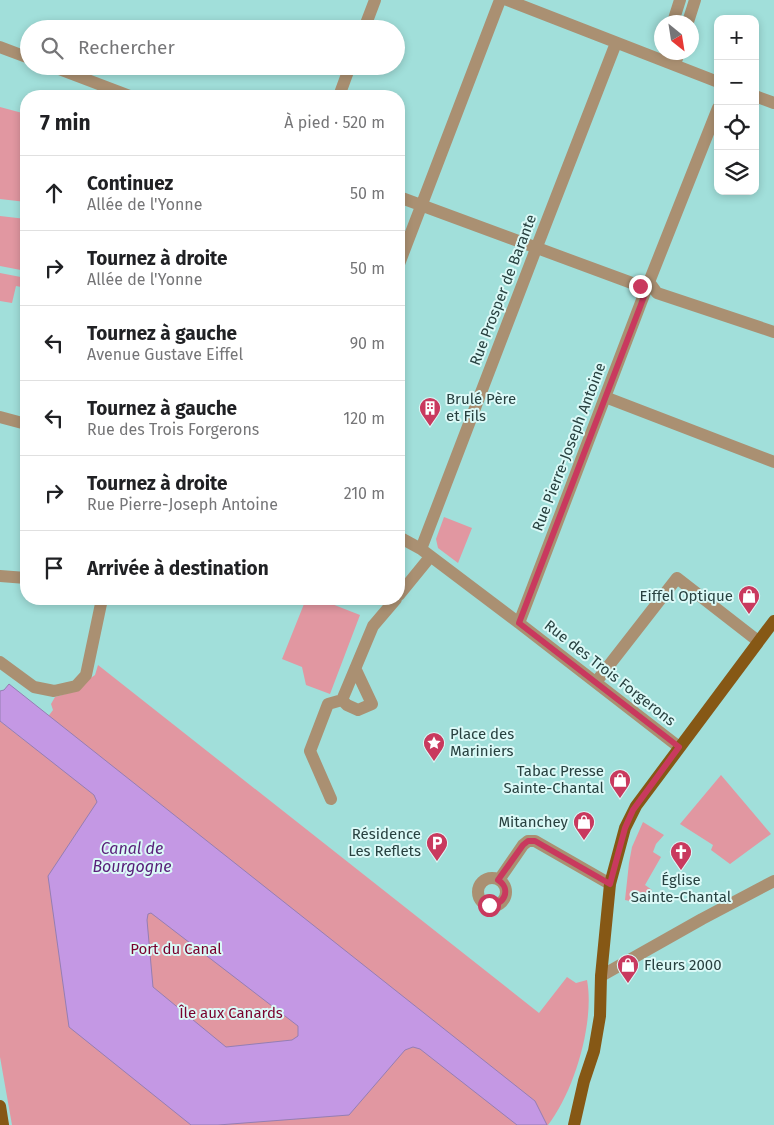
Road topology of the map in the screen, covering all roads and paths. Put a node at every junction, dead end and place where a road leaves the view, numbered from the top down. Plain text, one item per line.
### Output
1 (375, 0) edge
2 (500, 0) edge
3 (507, 0) edge
4 (680, 0) edge
5 (695, 0) edge
6 (675, 15) edge
7 (690, 15) edge
8 (367, 20) edge
9 (616, 43) junction
10 (0, 47) edge
11 (654, 54) edge
12 (20, 55) edge
13 (668, 60) edge
14 (677, 60) edge
15 (675, 65) junction
16 (75, 75) edge
17 (347, 75) edge
18 (714, 80) edge
19 (114, 90) edge
20 (341, 90) edge
21 (759, 97) edge
22 (774, 103) edge
23 (714, 118) edge
24 (405, 199) edge
25 (420, 205) junction
26 (405, 247) edge
27 (536, 248) junction
28 (644, 284) junction
29 (774, 332) edge
30 (605, 397) junction
31 (0, 416) edge
32 (20, 422) edge
33 (774, 462) edge
34 (405, 541) edge
35 (426, 553) junction
36 (0, 576) edge
37 (20, 578) edge
38 (405, 586) edge
39 (101, 605) edge
40 (391, 605) edge
41 (774, 621) edge
42 (519, 623) junction
43 (758, 641) junction
44 (0, 662) edge
45 (356, 670) junction
46 (596, 682) junction
47 (342, 700) junction
48 (679, 747) junction
49 (331, 799) dead end
50 (498, 880) dead end
51 (774, 881) edge
52 (610, 884) junction
53 (601, 976) junction
54 (0, 1106) edge
55 (574, 1122) edge
56 (3, 1125) edge

1 - 8 street
2 - 25 street
3 - 9 street
4 - 6 street
5 - 7 street
9 - 11 street
9 - 27 street, Rue Prosper de Barante
10 - 12 street
13 - 15 street
14 - 15 street
15 - 18 street
16 - 19 street
17 - 20 street
21 - 22 street
23 - 28 street, Rue Pierre-Joseph Antoine
24 - 25 street
25 - 26 street
25 - 27 street
27 - 28 street
27 - 35 street, Rue Prosper de Barante
28 - 29 street
28 - 30 street, Rue Pierre-Joseph Antoine
30 - 33 street
30 - 42 street, Rue Pierre-Joseph Antoine
31 - 32 street
34 - 35 street, Rue des Trois Forgerons
35 - 38 street, Rue Prosper de Barante
35 - 42 street, Rue des Trois Forgerons
36 - 37 street
39 - 44 street
40 - 45 street
41 - 43 main road
42 - 46 street, Rue des Trois Forgerons
43 - 46 street
43 - 48 main road
45 - 47 street
45 - 47 street
46 - 48 street, Rue des Trois Forgerons
47 - 49 street
48 - 52 main road
50 - 52 street
51 - 53 street
52 - 53 main road
53 - 55 main road
54 - 56 main road

